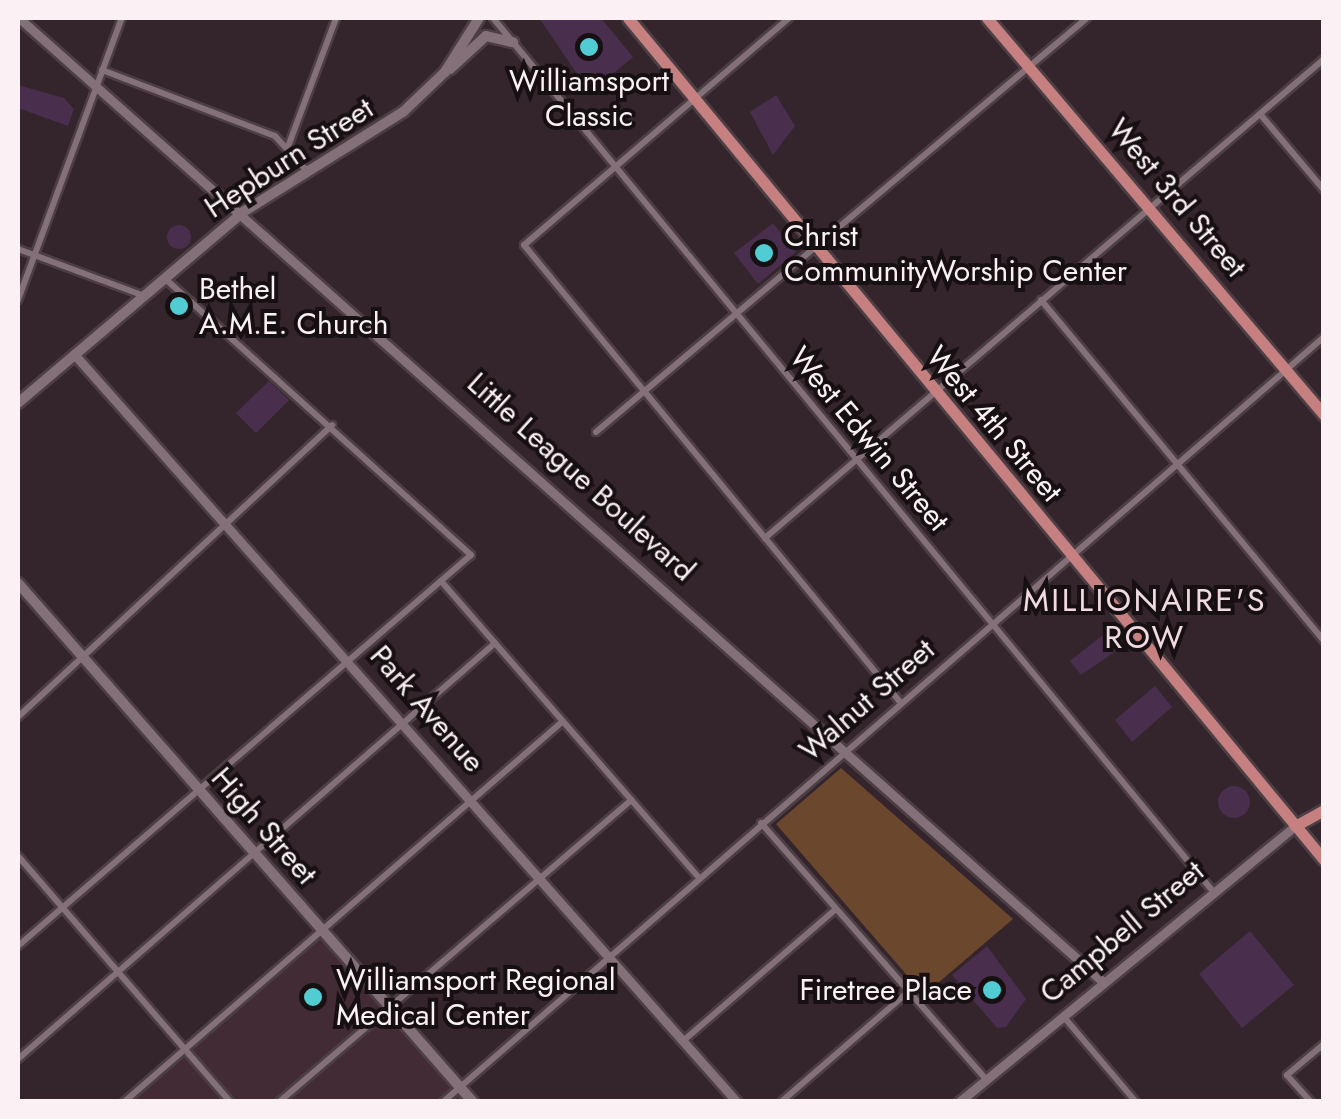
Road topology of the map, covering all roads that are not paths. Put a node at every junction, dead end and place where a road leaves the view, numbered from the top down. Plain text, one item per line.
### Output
1 (19, 18) edge
2 (122, 18) edge
3 (336, 18) edge
4 (479, 18) edge
5 (492, 18) edge
6 (647, 18) edge
7 (789, 18) edge
8 (987, 18) edge
9 (1087, 18) edge
10 (632, 22) edge
11 (513, 42) junction
12 (1324, 60) edge
13 (1031, 61) junction
14 (102, 70) junction
15 (445, 72) junction
16 (97, 85) junction
17 (694, 99) junction
18 (1260, 114) junction
19 (288, 144) junction
20 (615, 166) junction
21 (309, 175) junction
22 (1324, 190) edge
23 (1151, 206) junction
24 (243, 212) junction
25 (814, 247) junction
26 (18, 250) edge
27 (34, 256) junction
28 (166, 278) junction
29 (144, 296) junction
30 (18, 300) edge
31 (1042, 300) junction
32 (736, 314) junction
33 (1324, 337) edge
34 (74, 354) junction
35 (1285, 369) junction
36 (644, 392) junction
37 (935, 392) junction
38 (18, 402) edge
39 (1324, 415) edge
40 (332, 426) junction
41 (596, 432) dead end
42 (856, 459) junction
43 (1177, 464) junction
44 (228, 524) junction
45 (765, 538) junction
46 (1070, 555) junction
47 (441, 580) junction
48 (18, 583) edge
49 (991, 622) junction
50 (1324, 640) edge
51 (495, 644) junction
52 (84, 659) junction
53 (350, 659) junction
54 (900, 702) junction
55 (18, 717) edge
56 (563, 721) junction
57 (406, 722) junction
58 (848, 747) junction
59 (199, 789) junction
60 (473, 799) junction
61 (631, 800) junction
62 (1324, 810) edge
63 (761, 823) junction
64 (1295, 826) junction
65 (254, 853) junction
66 (18, 856) edge
67 (1324, 860) edge
68 (541, 878) junction
69 (698, 878) junction
70 (1212, 889) junction
71 (63, 907) junction
72 (836, 909) junction
73 (322, 930) junction
74 (18, 946) edge
75 (608, 955) junction
76 (118, 972) junction
77 (1102, 981) junction
78 (908, 992) junction
79 (389, 1007) junction
80 (1062, 1015) junction
81 (684, 1040) junction
82 (1324, 1044) edge
83 (185, 1050) junction
84 (18, 1059) edge
85 (986, 1079) junction
86 (460, 1086) junction
87 (124, 1102) edge
88 (230, 1102) edge
89 (280, 1102) edge
90 (443, 1102) edge
91 (473, 1102) edge
92 (737, 1102) edge
93 (781, 1102) edge
94 (959, 1102) edge
95 (1136, 1102) edge
96 (1311, 1102) edge

1 - 16 street, Little League Boulevard
2 - 14 street
3 - 19 street
4 - 15 main road, Hepburn Street
5 - 11 street, West Edwin Street
6 - 10 street
7 - 17 street
8 - 13 main road, West 3rd Street
9 - 13 street
10 - 17 main road, West 4th Street
11 - 15 main road
11 - 20 street, West Edwin Street
12 - 18 street
13 - 23 main road, West 3rd Street
13 - 25 street
14 - 16 street
14 - 19 street
15 - 21 main road, Hepburn Street
16 - 24 street, Little League Boulevard
16 - 27 street
17 - 20 street
17 - 25 main road, West 4th Street
18 - 22 street
18 - 23 street
19 - 21 street
20 - 32 street, West Edwin Street
20 - 36 street
21 - 24 main road, Hepburn Street
23 - 31 street
23 - 35 main road, West 3rd Street
24 - 28 main road, Hepburn Street
24 - 58 street, Little League Boulevard
25 - 32 street
25 - 37 main road, West 4th Street
26 - 27 street
27 - 29 street
27 - 30 street
28 - 29 main road, Hepburn Street
28 - 40 street
29 - 34 main road, Hepburn Street
31 - 37 street
31 - 43 street
32 - 36 street
32 - 42 street, West Edwin Street
33 - 35 street, Walnut Street
34 - 38 main road, Hepburn Street
34 - 44 street, Park Avenue
35 - 39 main road, West 3rd Street
35 - 43 street, Walnut Street
36 - 41 street
36 - 45 street
37 - 42 street
37 - 46 main road, West 4th Street
40 - 44 street
40 - 47 street
42 - 45 street
42 - 49 street, West Edwin Street
43 - 46 street, Walnut Street
43 - 50 street
44 - 52 street
44 - 53 street, Park Avenue
45 - 54 street
46 - 49 street, Walnut Street
46 - 64 main road, West 4th Street
47 - 51 street
47 - 53 street
48 - 52 main road, High Street
49 - 54 street, Walnut Street
49 - 70 street, West Edwin Street
51 - 56 street
51 - 57 street
52 - 55 street
52 - 59 main road, High Street
53 - 57 street, Park Avenue
53 - 59 street
54 - 58 street, Walnut Street
56 - 60 street
56 - 61 street
57 - 60 street, Park Avenue
57 - 65 street
58 - 63 street, Walnut Street
58 - 77 street, Little League Boulevard
59 - 65 main road, High Street
59 - 71 street
60 - 68 street, Park Avenue
60 - 73 street
61 - 68 street
61 - 69 street
62 - 64 main road, Campbell Street
63 - 69 street, Walnut Street
63 - 72 street
64 - 67 main road, West 4th Street
64 - 70 street, Campbell Street
65 - 73 main road, High Street
65 - 76 street
66 - 71 street
68 - 75 street, Park Avenue
68 - 79 street
69 - 75 street, Walnut Street
70 - 77 street, Campbell Street
71 - 74 street
71 - 76 street
72 - 78 street
72 - 81 street
73 - 79 main road, High Street
73 - 83 street
75 - 81 street, Park Avenue
75 - 86 street, Walnut Street
76 - 83 street
76 - 84 street
77 - 80 street, Campbell Street
78 - 85 street
78 - 93 street
79 - 86 main road, High Street
79 - 89 street
80 - 85 street, Campbell Street
80 - 95 street
81 - 92 street, Park Avenue
82 - 96 street
83 - 87 street
83 - 88 street
85 - 94 street, Campbell Street
86 - 90 street, Walnut Street
86 - 91 main road, High Street

